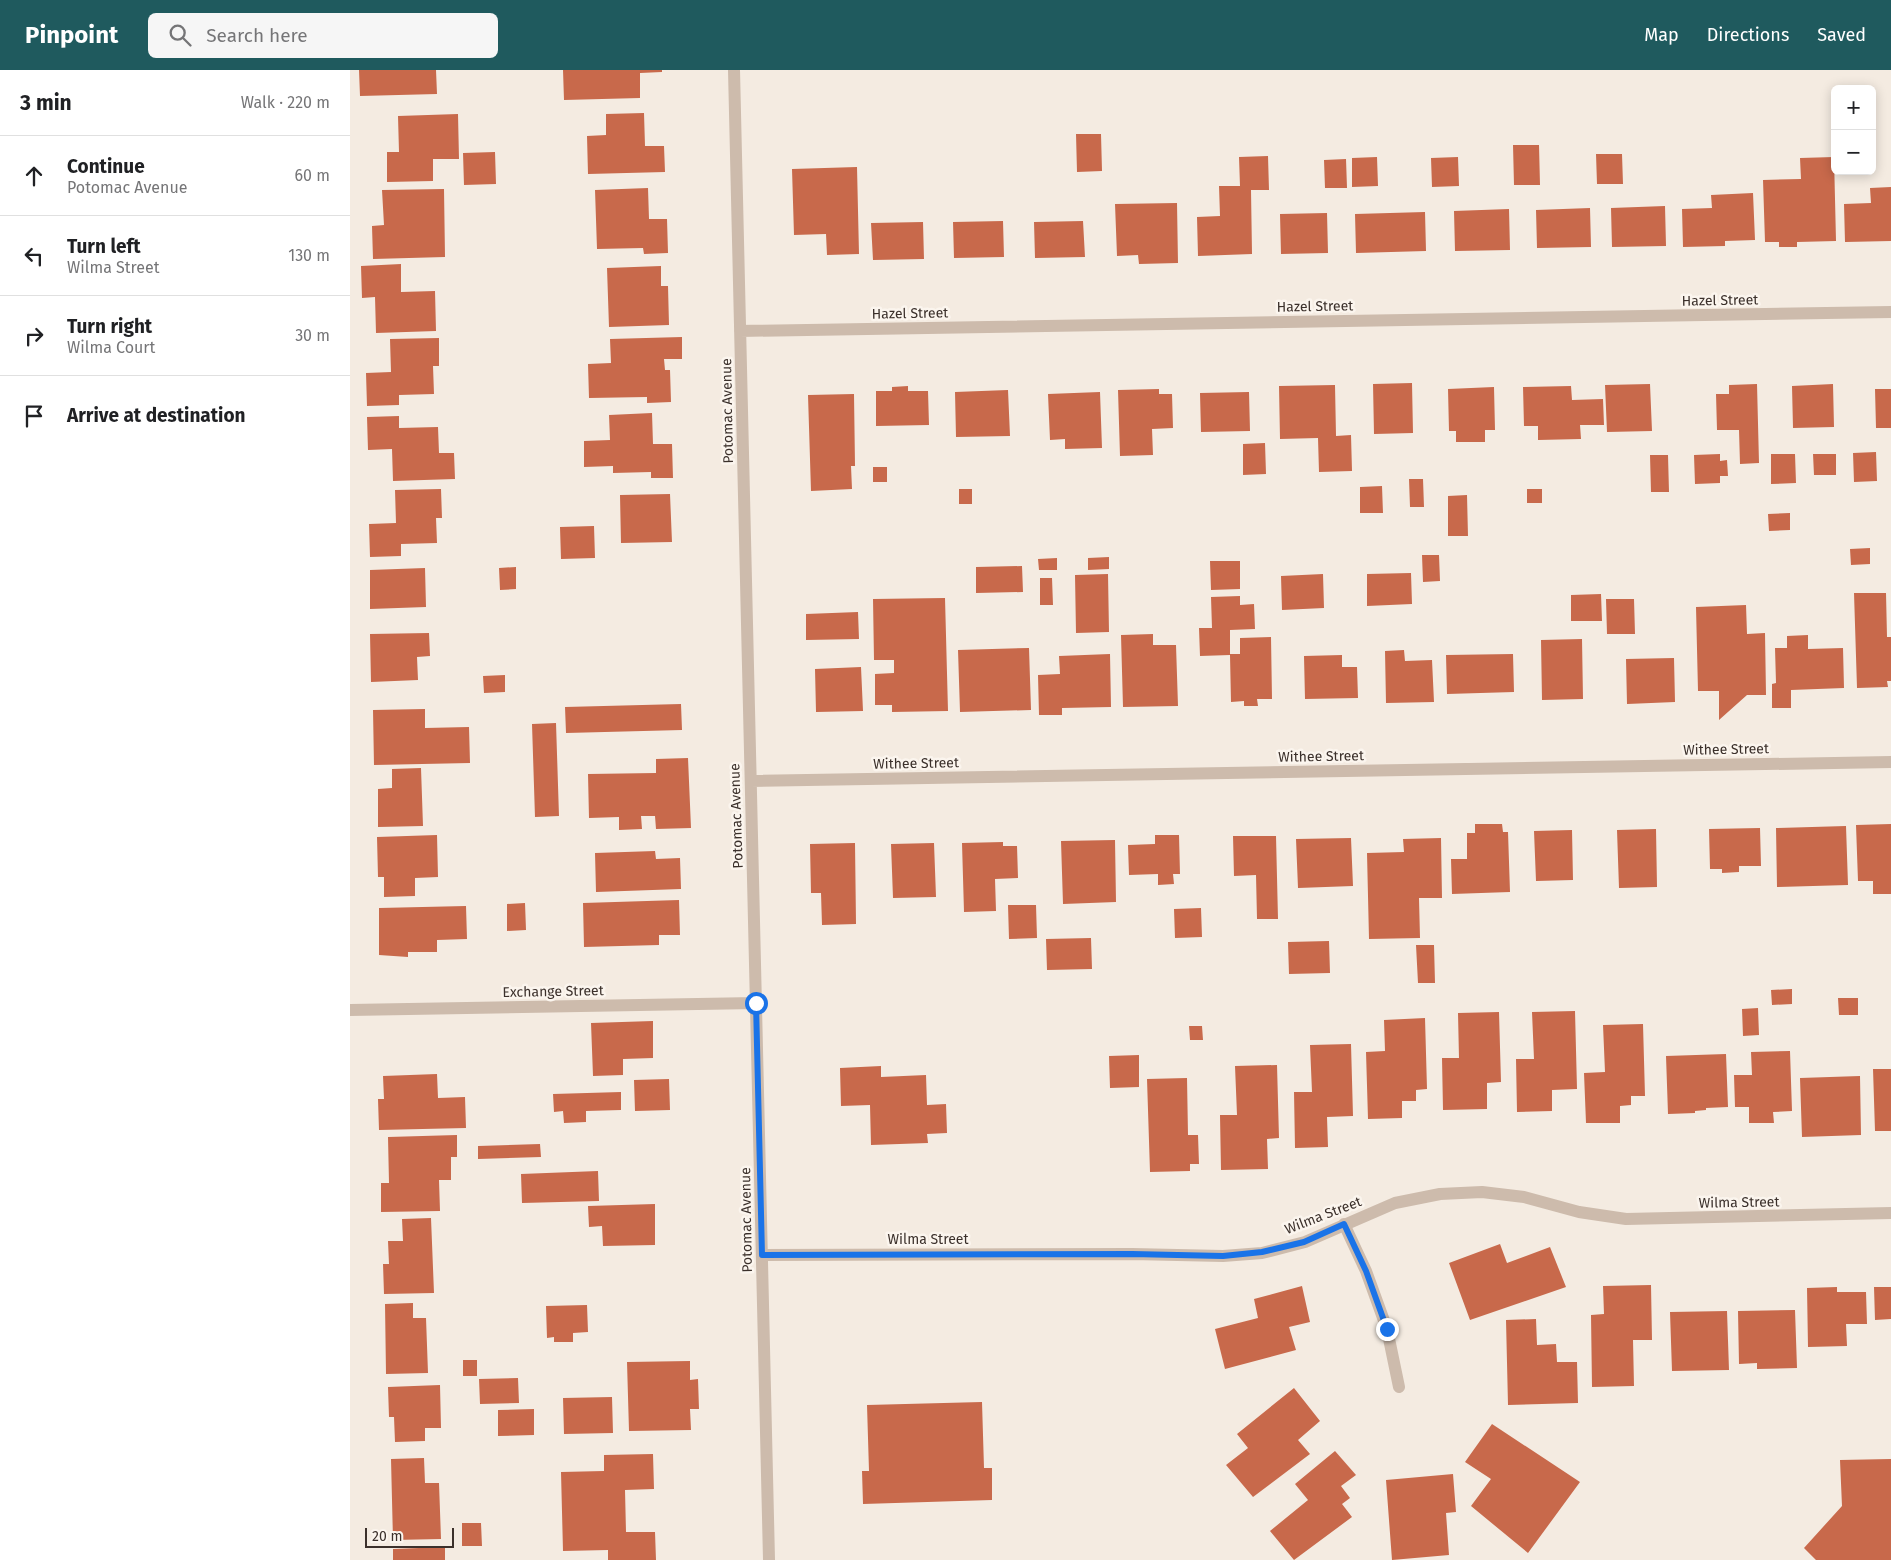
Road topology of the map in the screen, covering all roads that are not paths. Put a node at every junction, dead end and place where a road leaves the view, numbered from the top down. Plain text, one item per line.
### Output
1 (734, 70) edge
2 (1891, 312) edge
3 (740, 331) junction
4 (1891, 762) edge
5 (751, 781) junction
6 (756, 1003) junction
7 (350, 1010) edge
8 (1891, 1213) edge
9 (1344, 1224) junction
10 (762, 1255) junction
11 (1400, 1388) dead end
12 (769, 1560) edge

1 - 3 street, Potomac Avenue
2 - 3 street, Hazel Street
3 - 5 street, Potomac Avenue
4 - 5 street, Withee Street
5 - 6 street, Potomac Avenue
6 - 7 street, Exchange Street
6 - 10 street, Potomac Avenue
8 - 9 street, Wilma Street
9 - 10 street, Wilma Street
9 - 11 street
10 - 12 street, Potomac Avenue

